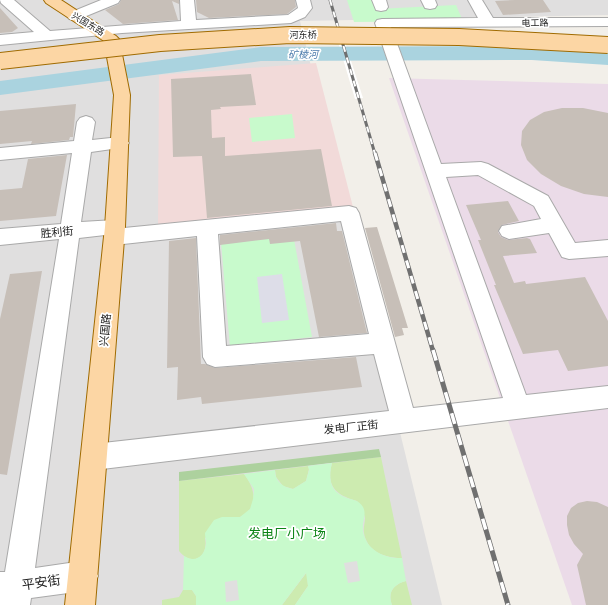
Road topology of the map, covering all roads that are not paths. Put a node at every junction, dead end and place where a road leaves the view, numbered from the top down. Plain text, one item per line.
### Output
1 (51, 0) edge
2 (113, 0) edge
3 (187, 0) edge
4 (303, 0) edge
5 (475, 0) edge
6 (11, 3) edge
7 (74, 16) junction
8 (608, 22) edge
9 (488, 23) junction
10 (189, 25) junction
11 (98, 31) junction
12 (46, 35) junction
13 (0, 40) edge
14 (608, 44) edge
15 (114, 56) joint
16 (0, 61) edge
17 (86, 122) dead end
18 (120, 143) junction
19 (82, 146) junction
20 (0, 154) edge
21 (436, 171) junction
22 (555, 225) junction
23 (207, 227) junction
24 (69, 231) junction
25 (509, 231) dead end
26 (114, 232) junction
27 (0, 237) edge
28 (608, 248) edge
29 (384, 343) junction
30 (608, 397) edge
31 (518, 407) junction
32 (404, 422) junction
33 (94, 457) junction
34 (83, 576) junction
35 (11, 592) edge
36 (80, 605) edge

1 - 7 main road, 兴国东路
2 - 7 street
3 - 10 street
4 - 10 street
5 - 9 street
6 - 12 street
7 - 11 main road, 兴国东路
8 - 9 street, 电工路
9 - 21 street, 电工路
10 - 11 street
11 - 12 street
11 - 15 main road, 兴国东路
12 - 13 street
14 - 16 main road, 河东桥, bridge
15 - 18 main road, 兴国路
17 - 19 street
18 - 19 street
18 - 26 main road, 兴国路
19 - 20 street
19 - 24 street
21 - 22 street
21 - 31 street
22 - 25 street
22 - 28 street
23 - 26 street, 胜利街
23 - 29 street, 胜利街
23 - 29 street
24 - 26 street, 胜利街
24 - 27 street, 胜利街
24 - 35 street
26 - 33 main road, 兴国路
29 - 32 street
30 - 31 street, 发电厂正街
31 - 32 street, 发电厂正街
32 - 33 street, 发电厂正街
33 - 34 main road, 兴国路
34 - 35 street, 平安街
34 - 36 main road, 兴国路

